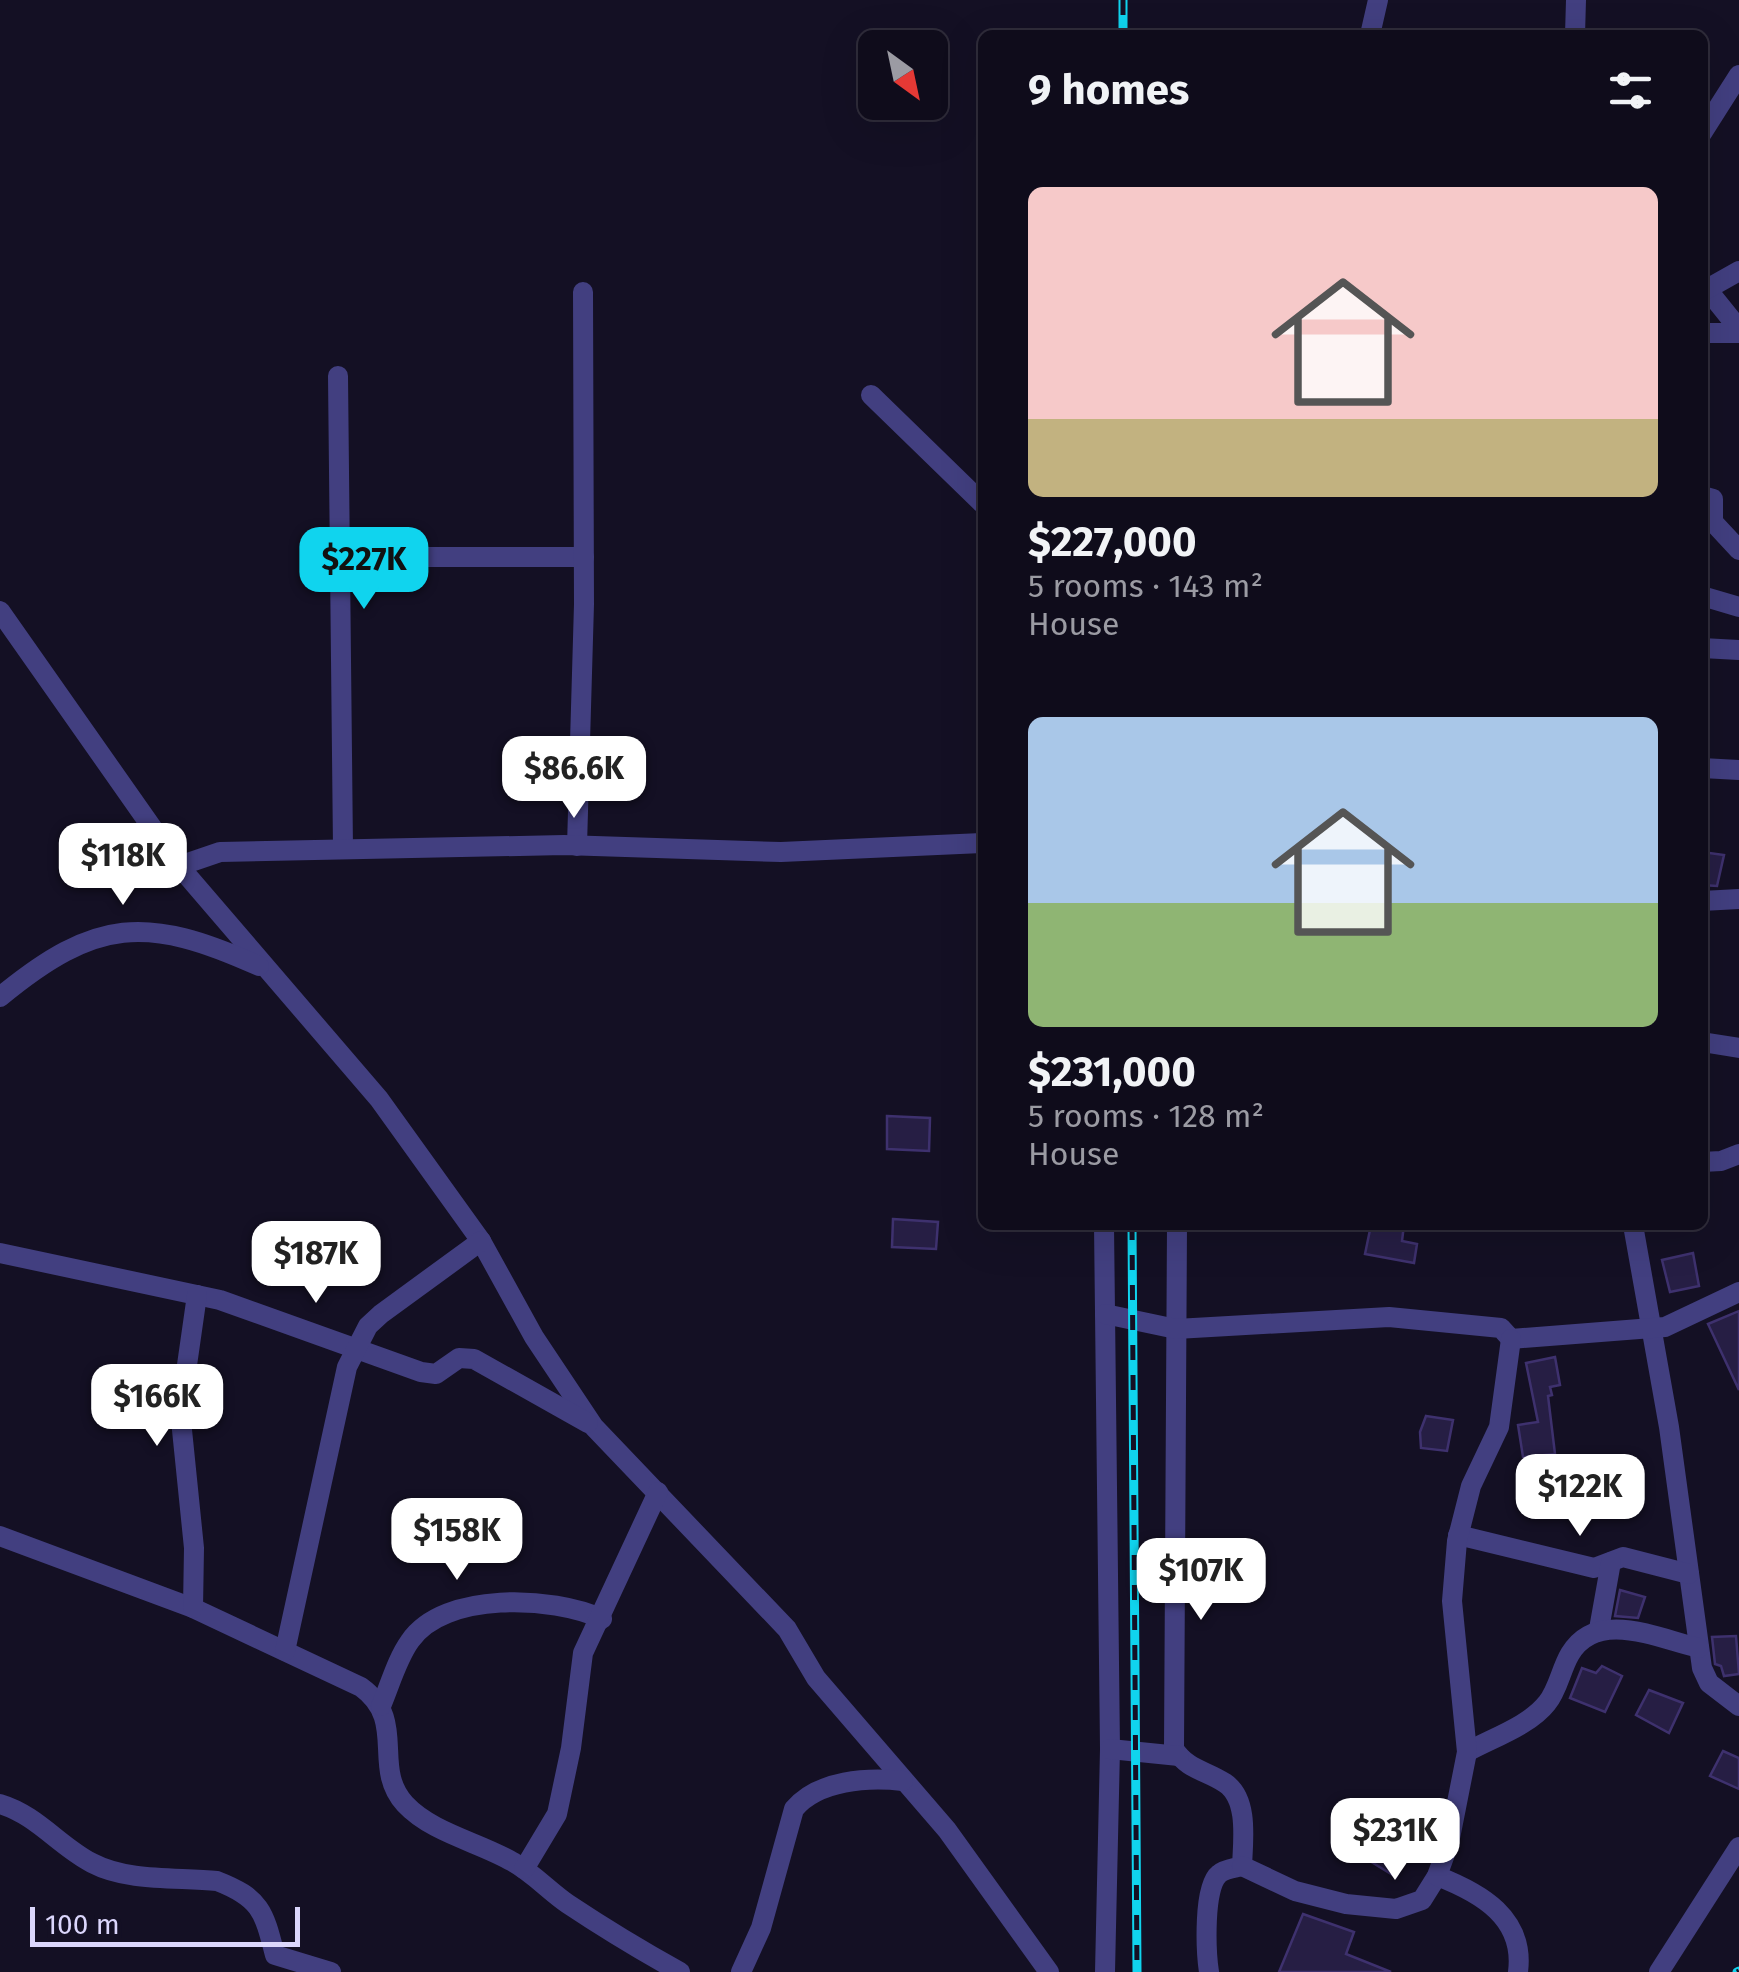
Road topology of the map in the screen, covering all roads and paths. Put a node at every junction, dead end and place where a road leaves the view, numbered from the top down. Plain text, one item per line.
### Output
1 (1378, 0) edge
2 (1576, 0) edge
3 (1371, 30) edge
4 (1575, 30) edge
5 (1739, 75) edge
6 (1708, 124) edge
7 (1739, 272) edge
8 (1708, 285) edge
9 (1708, 290) edge
10 (583, 292) dead end
11 (1739, 331) edge
12 (1708, 333) edge
13 (338, 376) dead end
14 (871, 395) dead end
15 (978, 498) edge
16 (1708, 498) edge
17 (1739, 550) edge
18 (338, 557) junction
19 (584, 557) junction
20 (1708, 598) edge
21 (1739, 607) edge
22 (0, 612) edge
23 (1708, 648) edge
24 (1739, 650) edge
25 (1708, 768) edge
26 (1739, 770) edge
27 (978, 844) edge
28 (577, 846) junction
29 (343, 849) junction
30 (179, 866) junction
31 (1739, 899) edge
32 (1708, 901) edge
33 (266, 968) junction
34 (0, 997) edge
35 (1708, 1043) edge
36 (1739, 1048) edge
37 (1737, 1156) edge
38 (1708, 1161) edge
39 (1104, 1230) edge
40 (1177, 1230) edge
41 (1634, 1230) edge
42 (480, 1241) junction
43 (0, 1253) edge
44 (1739, 1292) edge
45 (197, 1295) junction
46 (1105, 1314) junction
47 (1651, 1329) junction
48 (1176, 1330) junction
49 (1510, 1339) junction
50 (357, 1348) junction
51 (594, 1427) junction
52 (658, 1492) junction
53 (1458, 1534) junction
54 (0, 1536) edge
55 (1611, 1562) junction
56 (1688, 1574) junction
57 (193, 1608) junction
58 (602, 1619) junction
59 (1598, 1629) junction
60 (1700, 1648) junction
61 (285, 1652) junction
62 (381, 1706) junction
63 (1739, 1706) edge
64 (1110, 1748) junction
65 (1467, 1752) junction
66 (1179, 1756) junction
67 (903, 1781) junction
68 (0, 1804) edge
69 (1739, 1847) edge
70 (1242, 1866) junction
71 (524, 1869) junction
72 (1436, 1876) junction
73 (331, 1972) edge
74 (680, 1972) edge
75 (740, 1972) edge
76 (1049, 1972) edge
77 (1106, 1972) edge
78 (1208, 1972) edge
79 (1518, 1972) edge
80 (1659, 1972) edge

1 - 3 street
2 - 4 street
5 - 6 street
7 - 8 street
9 - 11 street
10 - 19 street
11 - 12 street
13 - 18 street
14 - 15 street
16 - 17 street
18 - 19 street
18 - 29 street
19 - 28 street
20 - 21 street
22 - 30 street
23 - 24 street
25 - 26 street
27 - 28 street
28 - 29 street
29 - 30 street
30 - 33 street
31 - 32 street
33 - 34 street
33 - 42 street
35 - 36 street
37 - 38 street
39 - 46 street
40 - 48 street
41 - 47 street
42 - 50 street
42 - 51 street
43 - 45 street
44 - 47 street
45 - 50 street
45 - 57 street
46 - 48 street
46 - 64 street
47 - 49 street
47 - 56 street
48 - 49 street
48 - 66 street
49 - 53 street
50 - 51 street
50 - 61 street
51 - 52 street
52 - 58 street
52 - 67 street
53 - 55 street
53 - 65 street
54 - 57 street
55 - 56 street
55 - 59 street
56 - 60 street
57 - 61 street
58 - 62 street
58 - 71 street
59 - 60 street
59 - 65 street
60 - 63 street
61 - 62 street
62 - 71 street
64 - 66 street
64 - 77 street
65 - 72 street
66 - 70 street
67 - 75 street
67 - 76 street
68 - 73 street
69 - 80 street
70 - 72 street
70 - 78 street
71 - 74 street
72 - 79 street

